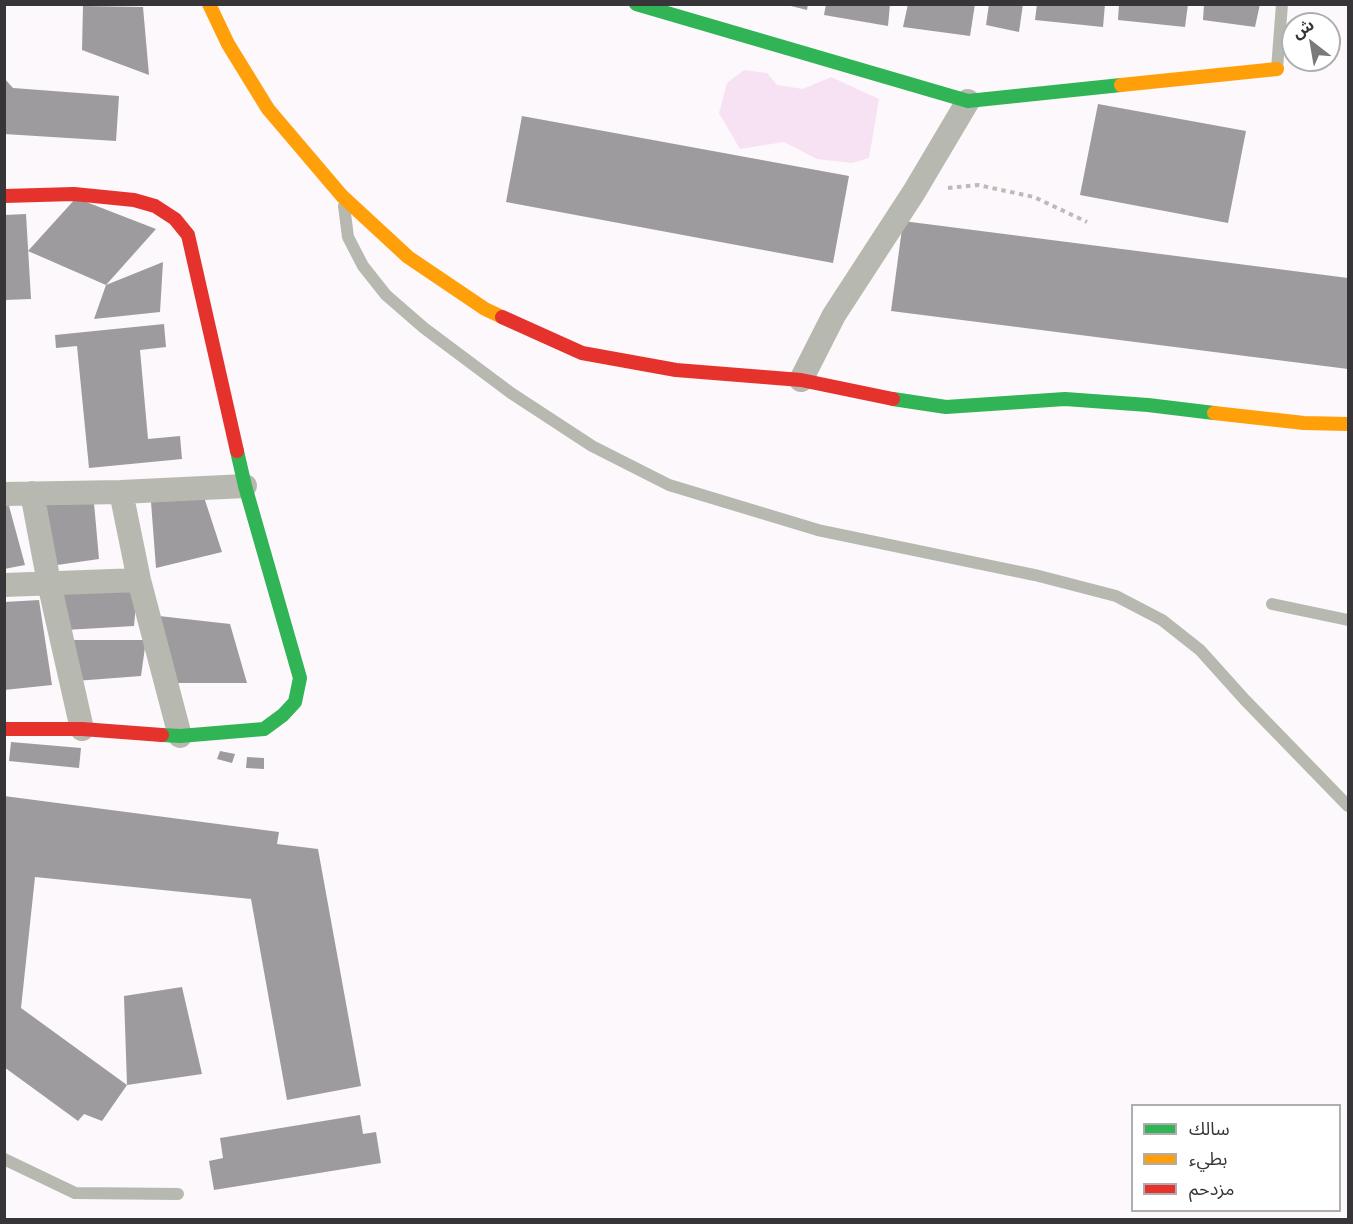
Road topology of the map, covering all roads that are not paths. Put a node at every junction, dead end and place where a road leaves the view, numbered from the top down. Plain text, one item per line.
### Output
1 (209, 4) edge
2 (636, 4) edge
3 (1282, 4) edge
4 (1277, 69) joint
5 (968, 101) junction
6 (4, 196) edge
7 (342, 196) junction
8 (801, 380) junction
9 (1348, 424) edge
10 (246, 486) junction
11 (121, 492) junction
12 (32, 493) junction
13 (4, 494) edge
14 (139, 580) junction
15 (49, 583) junction
16 (4, 585) edge
17 (1272, 604) dead end
18 (1348, 620) edge
19 (4, 729) edge
20 (82, 729) junction
21 (180, 736) junction
22 (1348, 806) edge
23 (4, 1159) edge
24 (178, 1194) dead end

1 - 7 street
2 - 5 street
3 - 4 lane
4 - 5 street
5 - 8 street
6 - 10 street
7 - 8 street
7 - 22 lane
8 - 9 street
10 - 11 street
10 - 21 street
11 - 12 street
11 - 14 street
12 - 13 street
12 - 15 street
14 - 15 street
14 - 21 street
15 - 16 street
15 - 20 street
17 - 18 lane
19 - 20 street
20 - 21 street
23 - 24 lane

